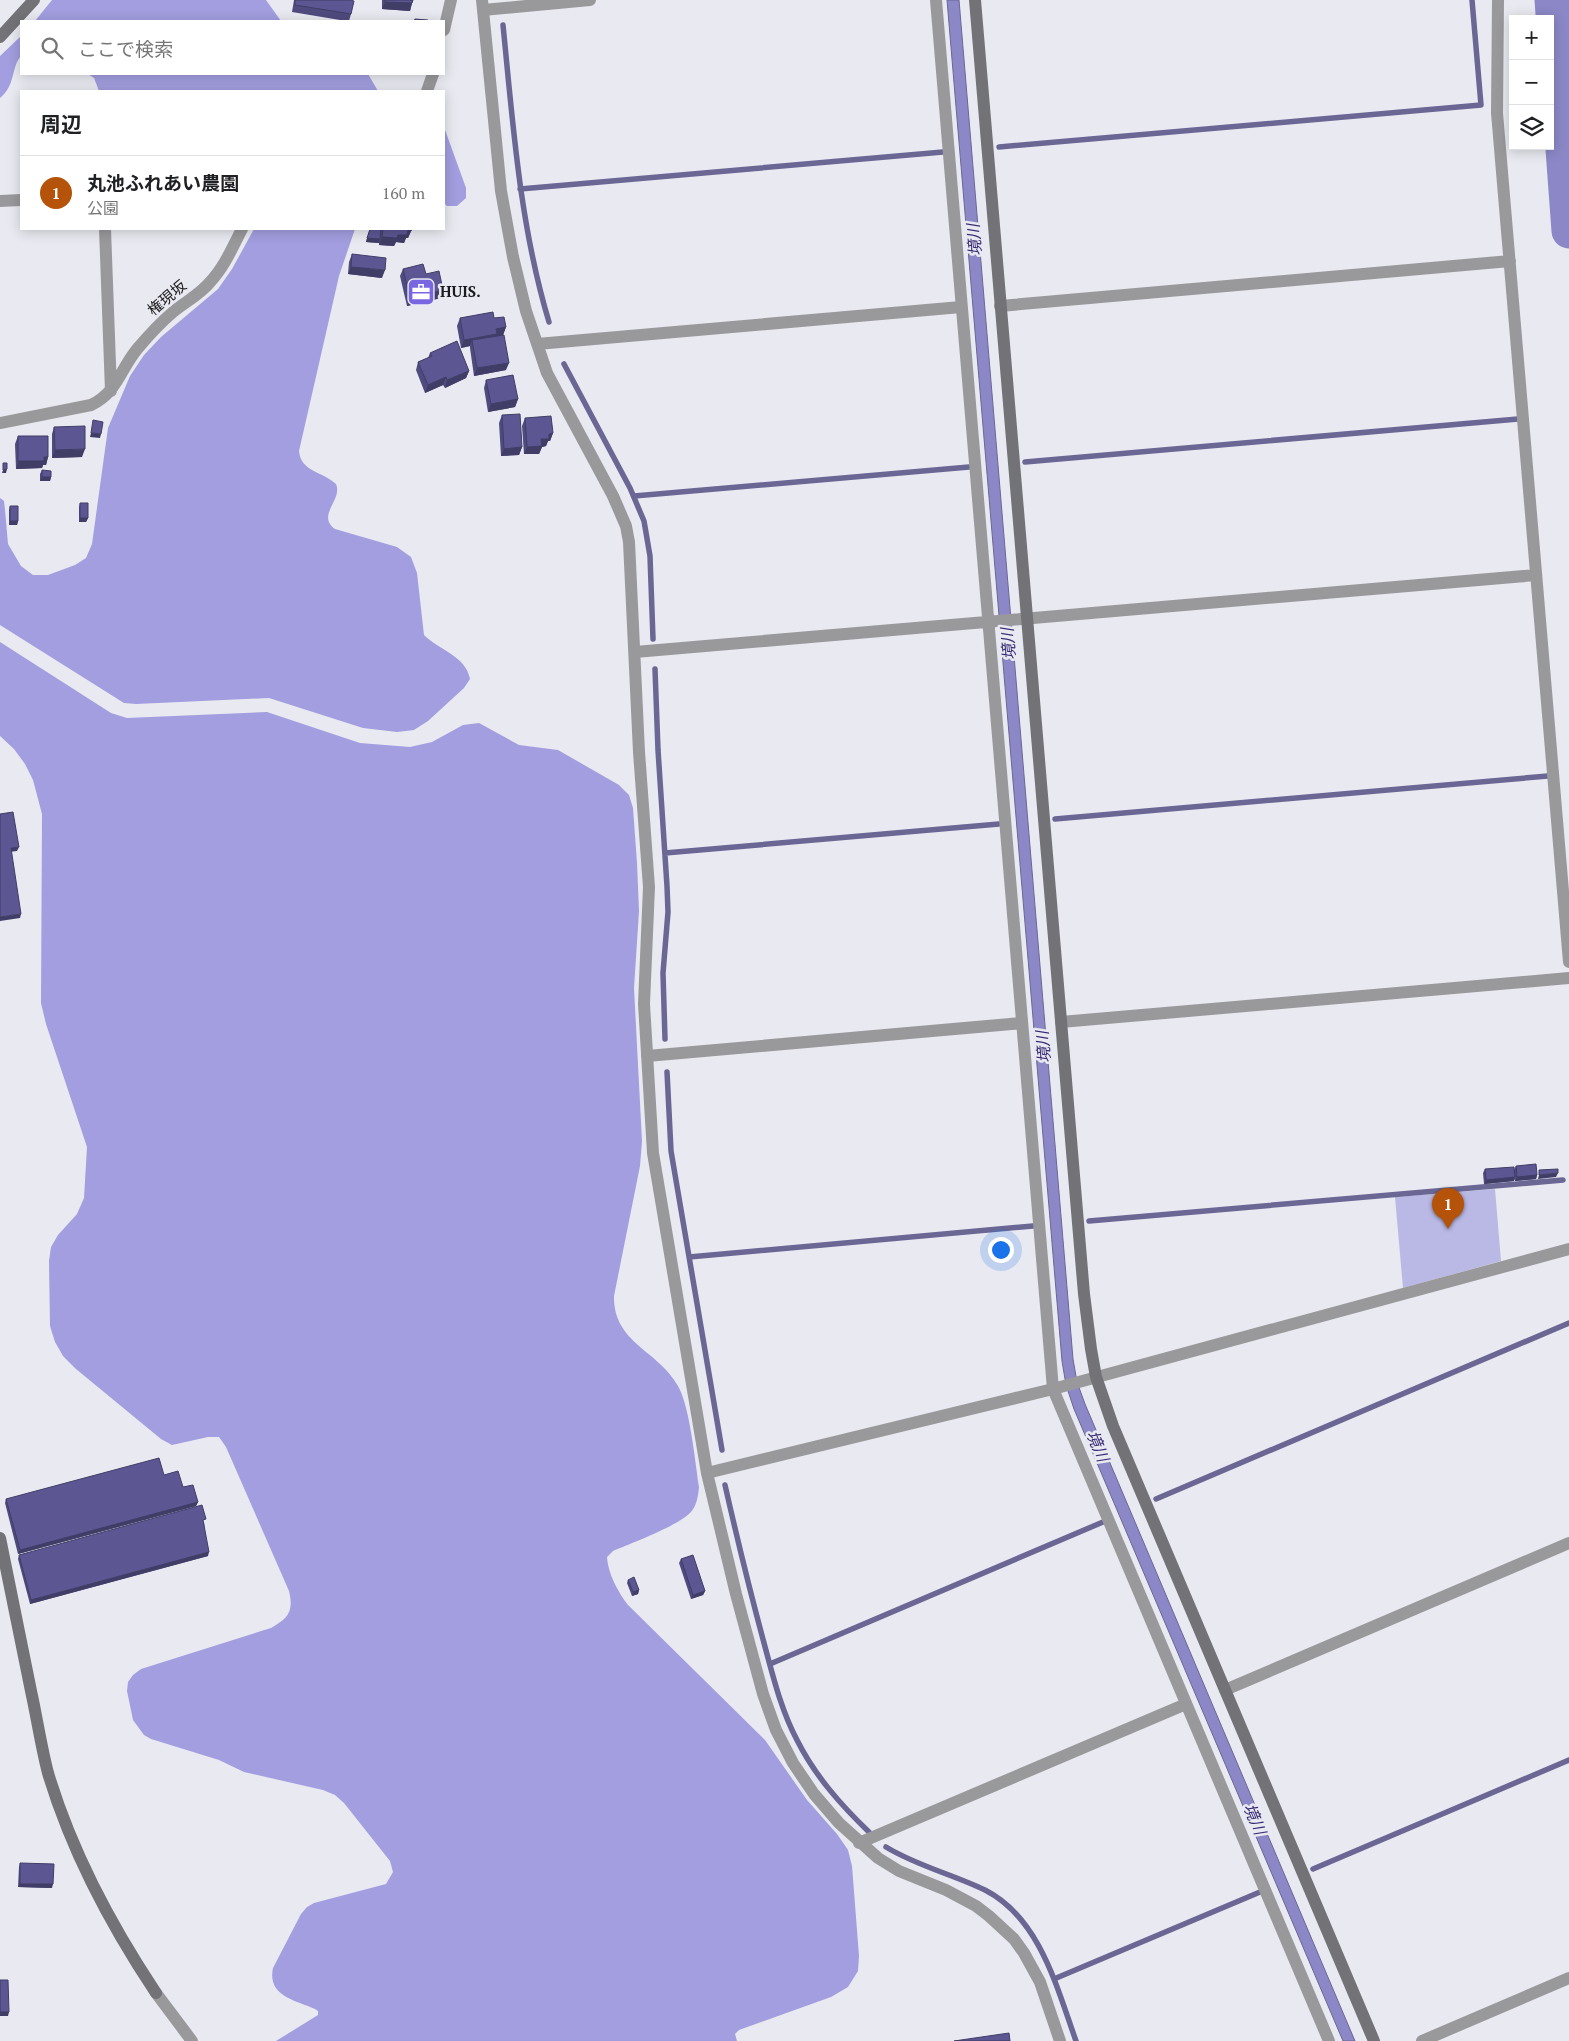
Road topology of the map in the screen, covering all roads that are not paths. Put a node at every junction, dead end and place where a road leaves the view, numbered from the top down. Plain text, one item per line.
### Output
1 (34, 0) edge
2 (451, 0) edge
3 (590, 0) edge
4 (936, 0) edge
5 (975, 0) edge
6 (1498, 0) edge
7 (500, 4) edge
8 (482, 5) edge
9 (445, 26) edge
10 (0, 37) edge
11 (433, 75) edge
12 (427, 90) edge
13 (20, 200) edge
14 (0, 201) edge
15 (105, 230) edge
16 (241, 230) edge
17 (1510, 261) junction
18 (1000, 306) junction
19 (962, 307) junction
20 (536, 344) junction
21 (111, 391) junction
22 (0, 423) edge
23 (1536, 576) junction
24 (1021, 620) junction
25 (991, 623) junction
26 (635, 652) junction
27 (1569, 962) edge
28 (1569, 978) edge
29 (1061, 1022) junction
30 (1022, 1023) junction
31 (647, 1056) junction
32 (1569, 1249) edge
33 (1096, 1377) junction
34 (1057, 1387) junction
35 (707, 1473) junction
36 (0, 1538) edge
37 (1569, 1543) edge
38 (1225, 1690) junction
39 (1186, 1704) junction
40 (859, 1843) junction
41 (1569, 1978) edge
42 (192, 2041) edge
43 (1060, 2041) edge
44 (1329, 2041) edge
45 (1374, 2041) edge
46 (1422, 2041) edge

1 - 10 street
2 - 9 street
3 - 7 street
4 - 19 street
5 - 18 street
6 - 17 street
7 - 8 street
8 - 20 street
11 - 12 street
13 - 14 street
15 - 21 street
16 - 21 street, 権現坂
17 - 18 street
17 - 23 street
18 - 24 street
19 - 20 street
19 - 25 street
20 - 26 street
21 - 22 street
23 - 24 street
23 - 27 street
24 - 25 street
24 - 29 street
25 - 26 street
25 - 30 street
26 - 31 street
28 - 29 street
29 - 33 street
30 - 31 street
30 - 34 street
31 - 35 street
32 - 33 street
33 - 34 street
33 - 38 street
34 - 35 street
34 - 39 street
35 - 40 street
36 - 42 street
37 - 38 street
38 - 45 street
39 - 40 street
39 - 44 street
40 - 43 street
41 - 46 street

